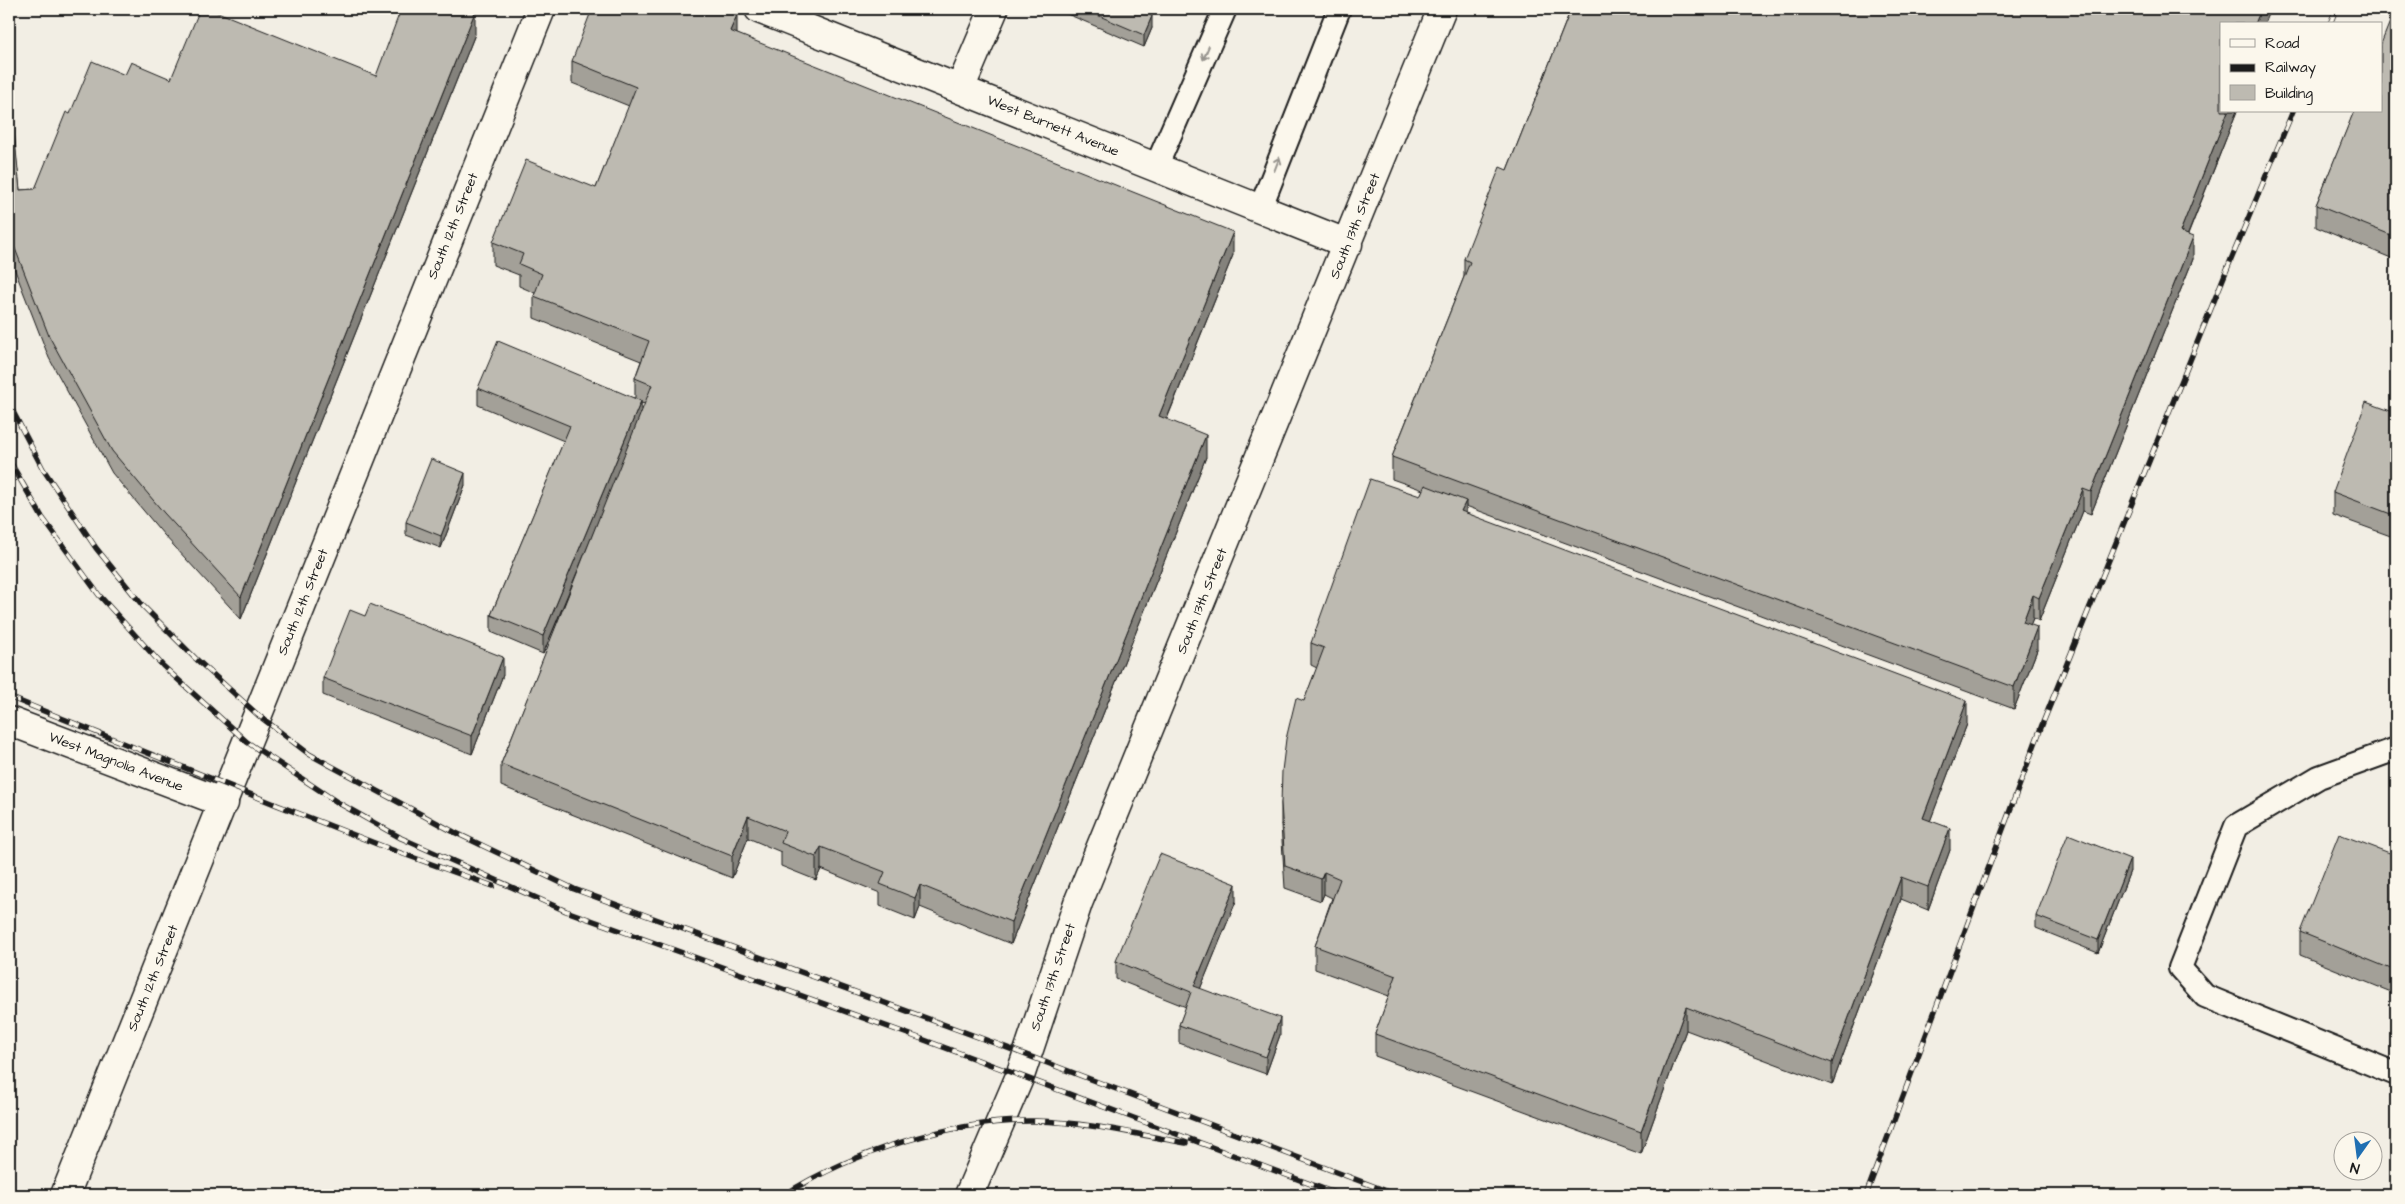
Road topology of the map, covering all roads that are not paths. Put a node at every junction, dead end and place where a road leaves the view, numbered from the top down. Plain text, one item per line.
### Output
1 (541, 9) edge
2 (758, 9) edge
3 (994, 9) edge
4 (1225, 9) edge
5 (1338, 9) edge
6 (1442, 9) edge
7 (960, 89) junction
8 (1156, 168) junction
9 (1260, 209) junction
10 (1348, 244) junction
11 (9, 722) edge
12 (2396, 749) edge
13 (224, 802) junction
14 (2396, 1074) edge
15 (65, 1195) edge
16 (969, 1195) edge

1 - 13 street, South 12th Street
2 - 7 street, West Burnett Avenue
3 - 7 street
4 -> 8 lane
9 -> 5 lane
6 - 10 street, South 13th Street
7 - 8 street, West Burnett Avenue
8 - 9 street, West Burnett Avenue
9 - 10 street, West Burnett Avenue
10 - 16 street, South 13th Street
11 - 13 street, West Magnolia Avenue
12 - 14 lane
13 - 15 street, South 12th Street

